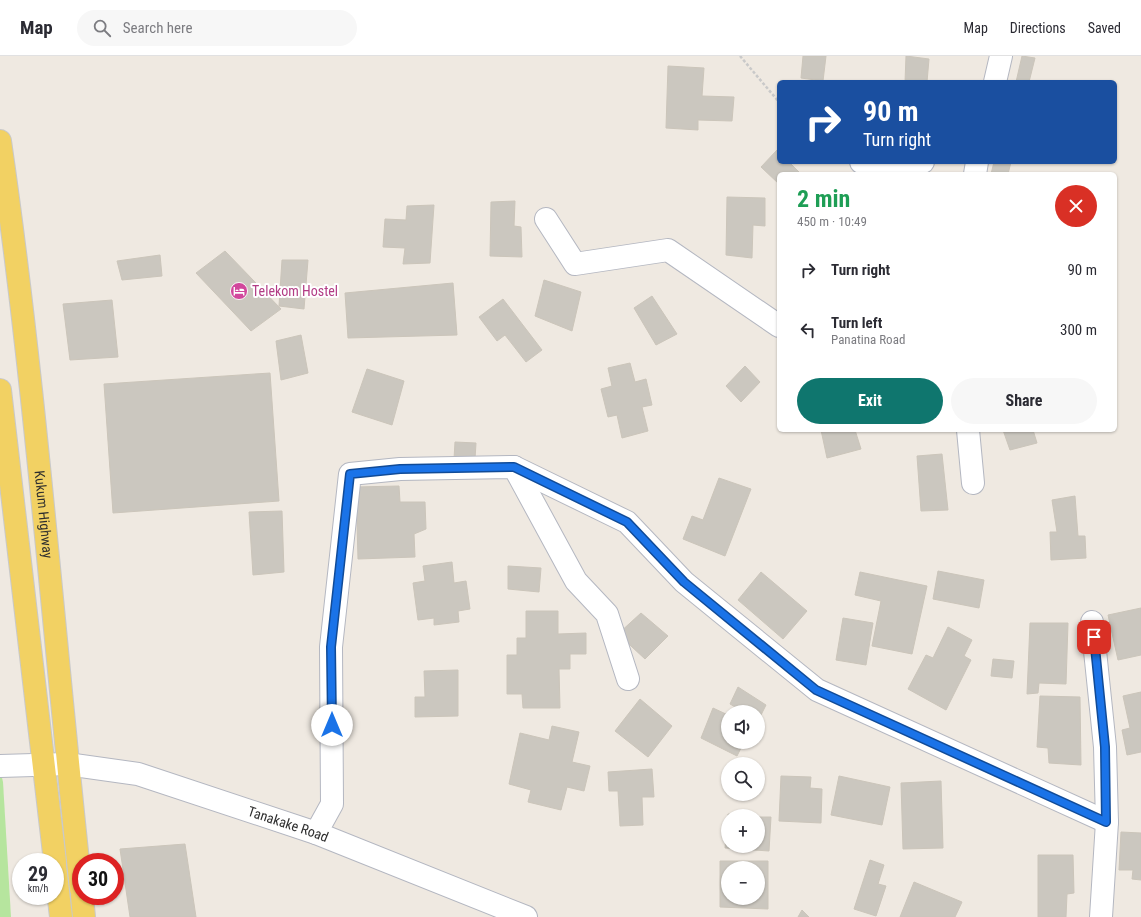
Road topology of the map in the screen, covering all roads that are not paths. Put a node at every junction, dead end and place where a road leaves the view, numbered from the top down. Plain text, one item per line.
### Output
1 (1001, 56) edge
2 (995, 80) edge
3 (0, 141) edge
4 (868, 164) edge
5 (918, 164) edge
6 (895, 172) edge
7 (900, 172) edge
8 (546, 220) dead end
9 (777, 325) edge
10 (0, 390) edge
11 (968, 432) edge
12 (514, 467) junction
13 (973, 483) dead end
14 (1092, 622) dead end
15 (628, 679) dead end
16 (42, 764) junction
17 (67, 764) junction
18 (0, 766) edge
19 (1106, 822) junction
20 (316, 833) junction
21 (53, 853) edge
22 (77, 853) edge
23 (60, 905) edge
24 (83, 905) edge
25 (61, 917) edge
26 (84, 917) edge
27 (526, 917) edge
28 (1101, 917) edge

1 - 2 street
3 - 17 main road, Kukum Highway
4 - 6 street
5 - 7 street
8 - 9 street
10 - 16 main road, Kukum Highway
11 - 13 street
12 - 15 street
12 - 19 street
12 - 20 street
14 - 19 street
16 - 17 street, Tanakake Road
16 - 18 street, Tanakake Road
16 - 21 main road, Kukum Highway
17 - 20 street, Tanakake Road
17 - 22 main road, Kukum Highway
19 - 28 street
20 - 27 street, Tanakake Road
23 - 25 main road
24 - 26 main road

